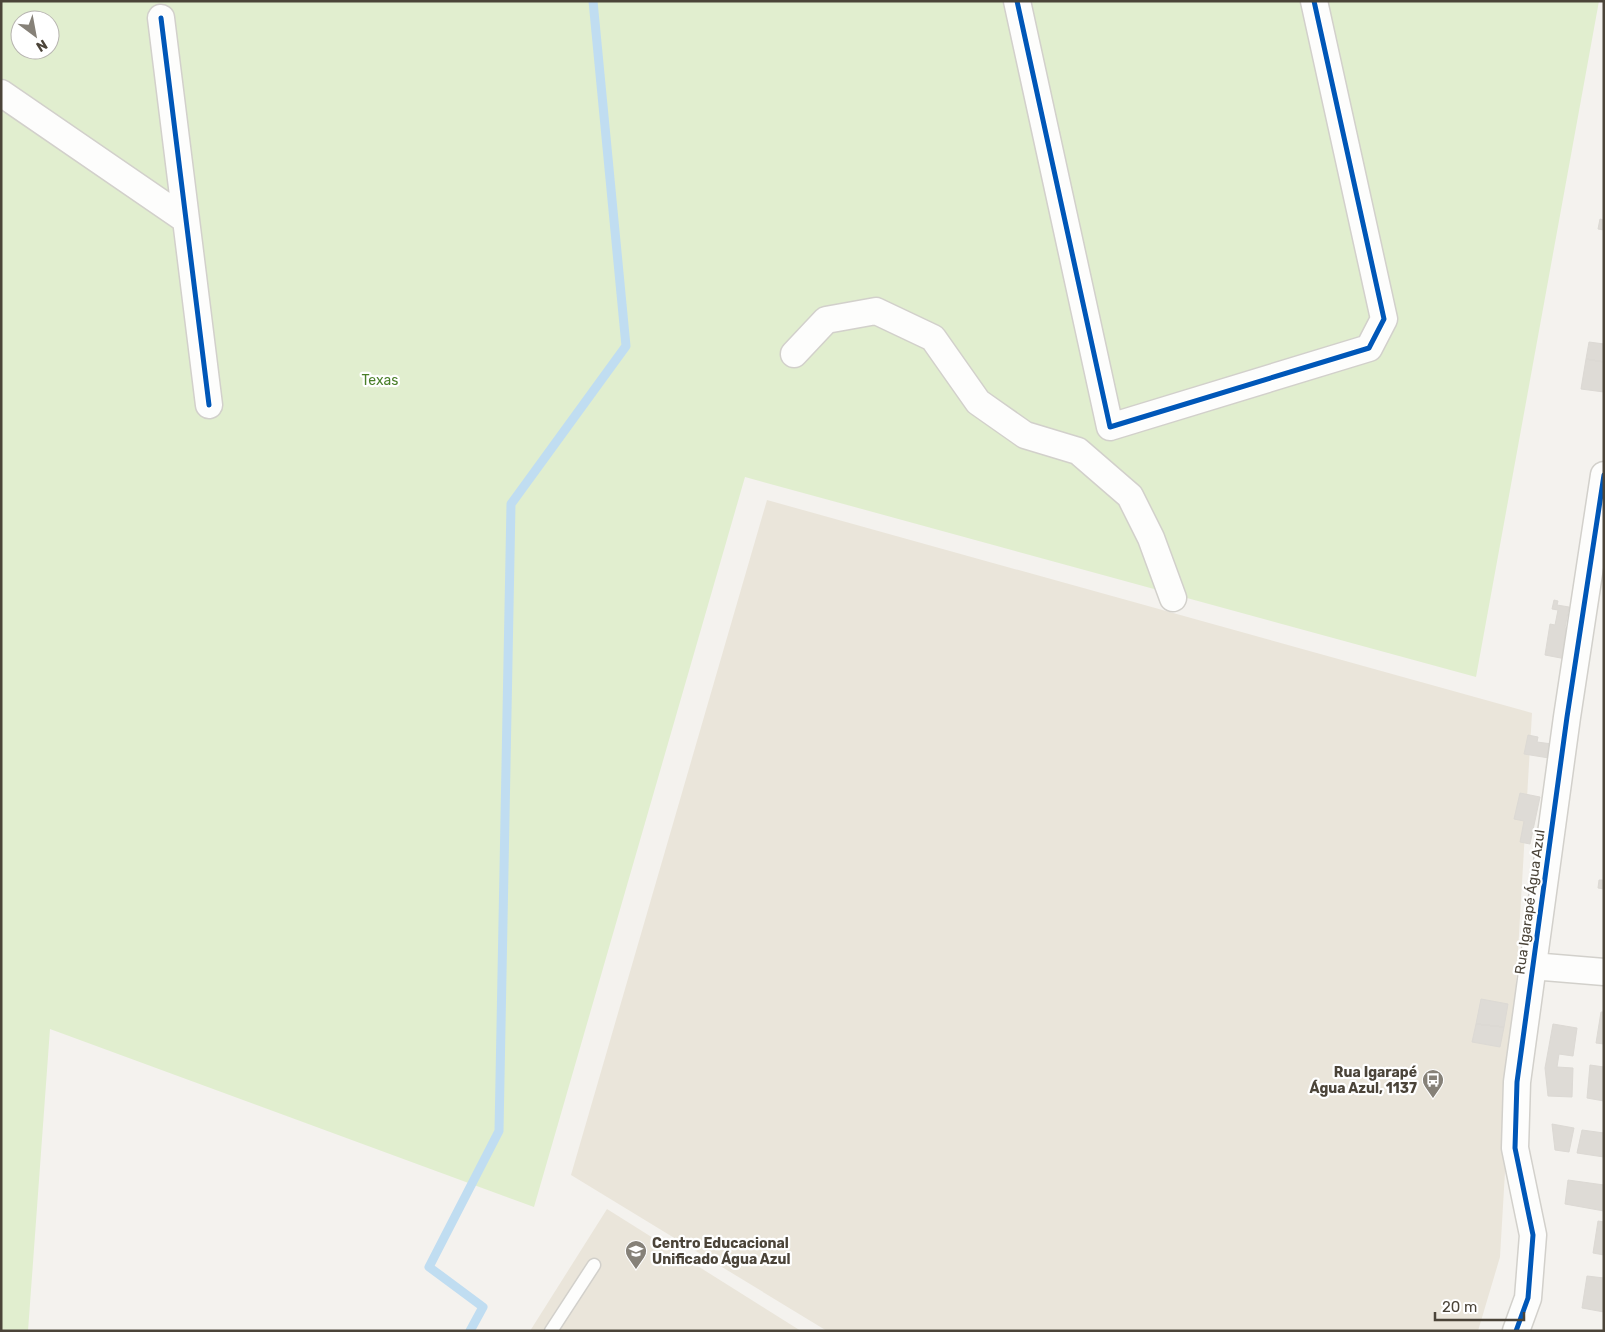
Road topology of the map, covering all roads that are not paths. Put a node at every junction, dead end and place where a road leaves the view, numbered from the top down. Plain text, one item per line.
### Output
1 (1017, 1) edge
2 (1314, 1) edge
3 (161, 18) dead end
4 (1, 92) edge
5 (186, 220) junction
6 (794, 354) dead end
7 (209, 405) dead end
8 (1110, 428) junction
9 (1078, 452) junction
10 (1604, 476) edge
11 (1173, 598) dead end
12 (1532, 966) junction
13 (1604, 972) edge
14 (594, 1265) dead end
15 (551, 1331) edge
16 (1516, 1331) edge

1 - 8 street
2 - 8 street
3 - 5 street
4 - 5 street
5 - 7 street
6 - 9 street
8 - 9 street
9 - 11 street
10 - 12 street, Rua Igarapé Água Azul
12 - 13 street
12 - 16 street, Rua Igarapé Água Azul
14 - 15 lane

